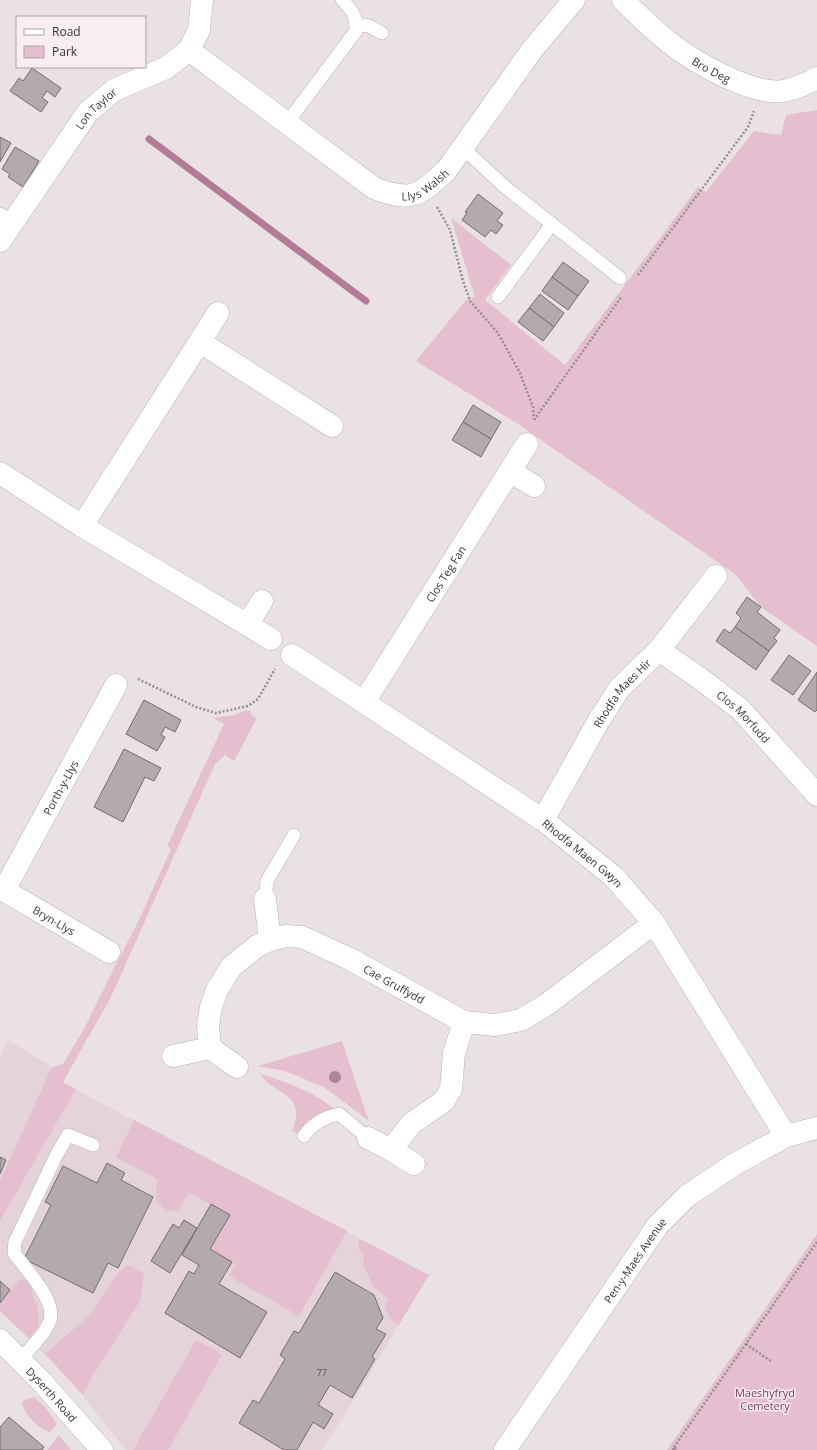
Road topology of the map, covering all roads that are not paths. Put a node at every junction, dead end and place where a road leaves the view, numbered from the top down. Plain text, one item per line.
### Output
1 (202, 0) edge
2 (342, 0) edge
3 (574, 0) edge
4 (623, 0) edge
5 (356, 24) junction
6 (382, 33) dead end
7 (189, 50) junction
8 (817, 78) edge
9 (287, 123) junction
10 (463, 148) junction
11 (6, 218) edge
12 (552, 224) junction
13 (0, 241) edge
14 (620, 278) dead end
15 (498, 298) dead end
16 (218, 313) dead end
17 (200, 342) junction
18 (332, 426) dead end
19 (527, 444) road end
20 (510, 471) junction
21 (0, 473) edge
22 (534, 486) dead end
23 (82, 526) junction
24 (716, 576) dead end
25 (262, 601) dead end
26 (247, 625) junction
27 (271, 640) dead end
28 (659, 650) junction
29 (292, 655) road end
30 (116, 686) road end
31 (364, 702) junction
32 (817, 795) edge
33 (543, 820) junction
34 (294, 835) dead end
35 (2, 889) edge
36 (265, 899) joint
37 (654, 923) junction
38 (270, 940) junction
39 (109, 952) dead end
40 (464, 1022) junction
41 (210, 1048) junction
42 (173, 1056) dead end
43 (237, 1067) dead end
44 (817, 1128) edge
45 (304, 1136) dead end
46 (786, 1136) junction
47 (368, 1138) joint
48 (93, 1145) dead end
49 (392, 1150) junction
50 (414, 1164) dead end
51 (0, 1340) edge
52 (20, 1360) junction
53 (102, 1450) edge
54 (505, 1450) edge

1 - 7 street, Lon Taylor
2 - 5 lane
3 - 10 street, Llys Walsh
4 - 8 street, Bro Deg
5 - 6 lane
5 - 9 lane
7 - 9 street, Llys Walsh
7 - 11 street, Lon Taylor
9 - 10 street, Llys Walsh
10 - 12 lane
11 - 13 street, Lon Taylor
12 - 14 lane
12 - 15 lane
16 - 17 street
17 - 18 street
17 - 23 street
19 - 20 street, Clos Teg Fan
20 - 22 street
20 - 31 street, Clos Teg Fan
21 - 23 street
23 - 26 street
24 - 28 street, Rhodfa Maes Hir
25 - 26 street
26 - 27 street
28 - 32 street, Clos Morfudd
28 - 33 street, Rhodfa Maes Hir
29 - 31 street, Rhodfa Maen Gwyn
30 - 35 street, Porth-y-Llys
31 - 33 street, Rhodfa Maen Gwyn
33 - 37 street, Rhodfa Maen Gwyn
34 - 36 lane
35 - 39 street, Bryn-Llys
36 - 38 street
37 - 40 street, Cae Gruffydd
37 - 46 street, Rhodfa Maen Gwyn
38 - 40 street, Cae Gruffydd
38 - 41 street, Cae Gruffydd
40 - 49 street
41 - 42 street
41 - 43 street
44 - 46 street, Pen-y-Maes Avenue
45 - 47 lane
46 - 54 street, Pen-y-Maes Avenue
47 - 49 street
48 - 52 lane
49 - 50 street
51 - 52 street, Dyserth Road
52 - 53 street, Dyserth Road

